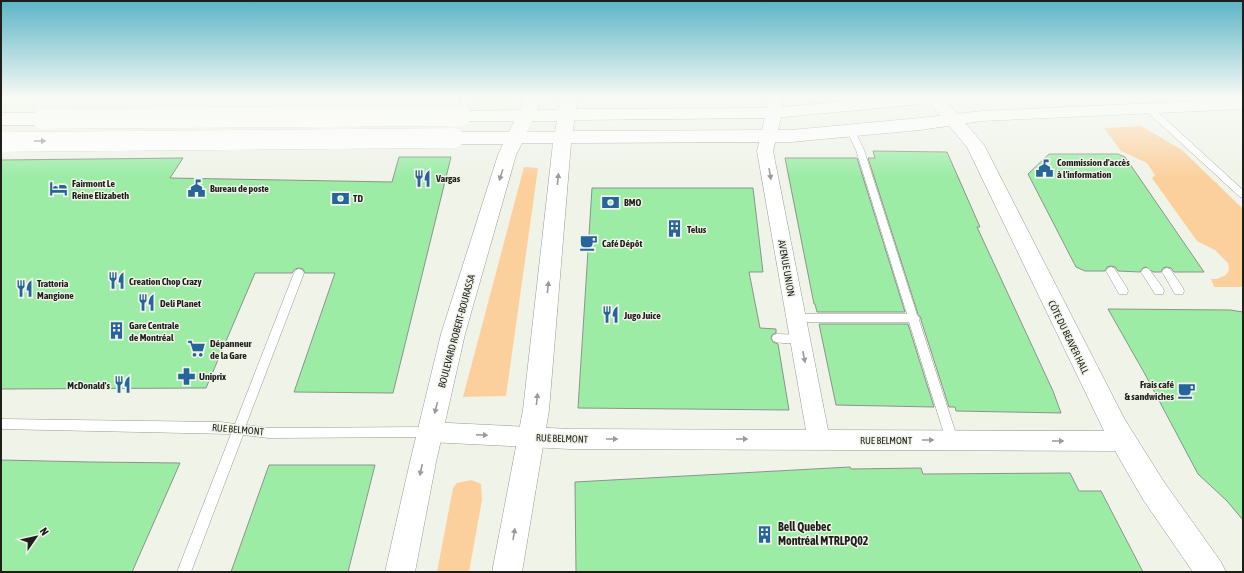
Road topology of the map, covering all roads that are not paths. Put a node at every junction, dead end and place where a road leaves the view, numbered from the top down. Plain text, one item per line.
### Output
1 (521, 124) edge
2 (565, 124) edge
3 (771, 124) edge
4 (913, 124) edge
5 (958, 124) edge
6 (1165, 124) edge
7 (851, 131) junction
8 (768, 136) junction
9 (563, 137) junction
10 (514, 138) junction
11 (1, 142) edge
12 (1243, 195) edge
13 (1111, 271) dead end
14 (1146, 272) dead end
15 (1167, 272) dead end
16 (299, 273) dead end
17 (1123, 291) dead end
18 (1159, 291) dead end
19 (1179, 291) dead end
20 (796, 318) junction
21 (915, 318) junction
22 (777, 338) dead end
23 (800, 338) junction
24 (1, 424) edge
25 (241, 429) junction
26 (429, 432) junction
27 (531, 437) junction
28 (819, 439) junction
29 (952, 440) junction
30 (1123, 441) junction
31 (184, 572) edge
32 (400, 572) edge
33 (507, 572) edge
34 (1211, 572) edge

1 - 10 main road, BOULEVARD ROBERT-BOURASSA
2 - 9 main road
3 - 8 street, AVENUE UNION
4 - 7 main road
5 - 30 main road, CÔTE DU BEAVER HALL
6 - 12 lane
7 - 8 main road
7 - 21 lane
8 - 9 main road
8 -> 20 street, AVENUE UNION
9 - 10 main road
27 -> 9 main road
11 -> 10 main road, bridge
10 -> 26 main road, BOULEVARD ROBERT-BOURASSA
13 - 17 lane
14 - 18 lane
15 - 19 lane
16 - 25 lane
20 - 21 lane
20 - 23 street, AVENUE UNION
21 - 29 lane
22 - 23 lane
23 -> 28 street, AVENUE UNION
24 - 25 lane, RUE BELMONT
25 - 26 lane, RUE BELMONT
25 - 31 lane
26 -> 27 street, RUE BELMONT
26 -> 32 main road, BOULEVARD ROBERT-BOURASSA
27 -> 28 street, RUE BELMONT
33 -> 27 main road
28 -> 29 street, RUE BELMONT
29 -> 30 street, RUE BELMONT
30 - 34 main road, CÔTE DU BEAVER HALL

